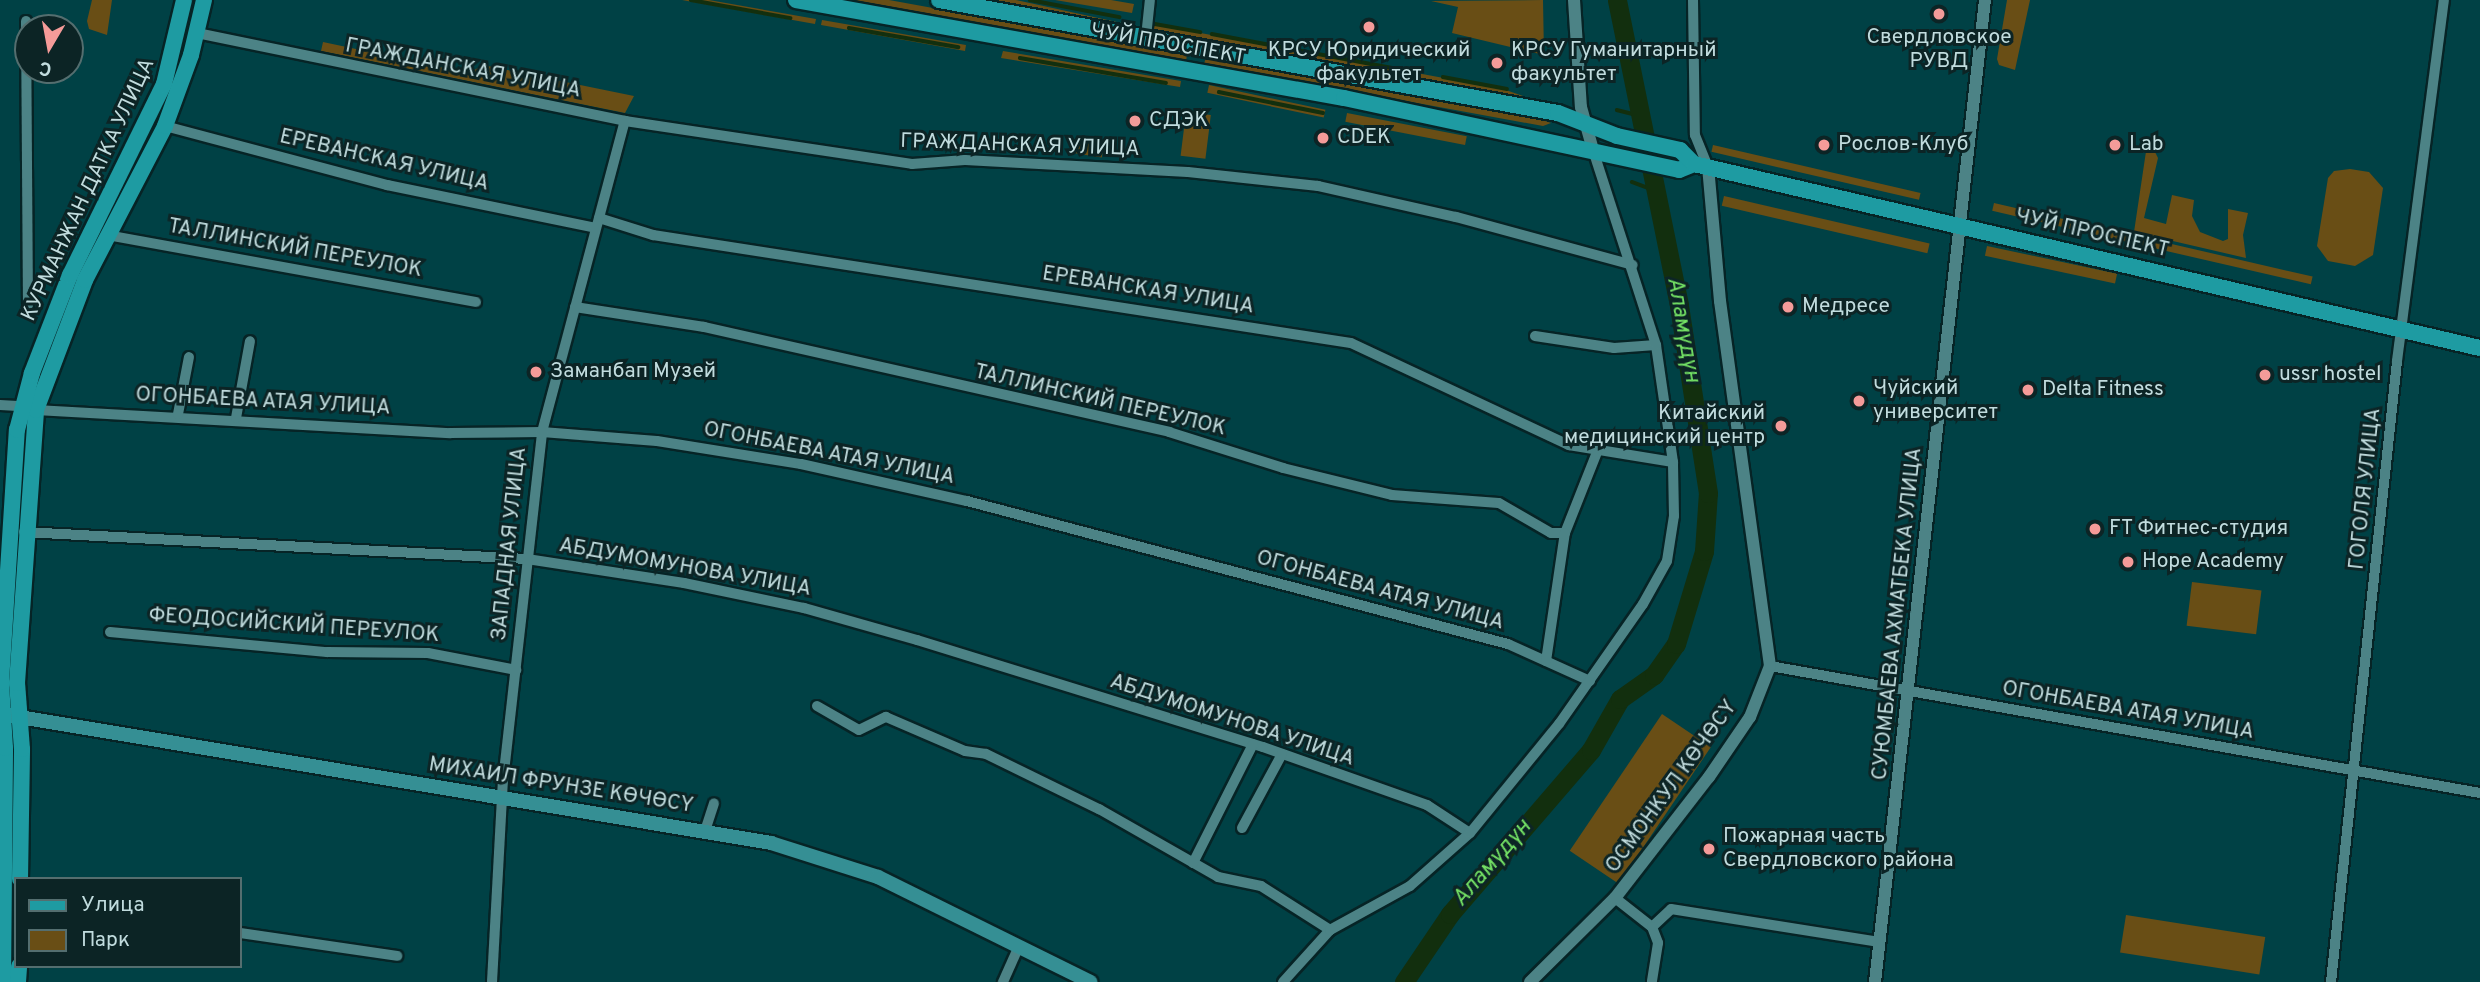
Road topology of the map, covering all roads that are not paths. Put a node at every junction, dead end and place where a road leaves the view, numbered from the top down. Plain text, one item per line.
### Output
1 (184, 0) edge
2 (204, 0) edge
3 (796, 0) edge
4 (939, 0) edge
5 (1150, 0) edge
6 (1574, 0) edge
7 (1693, 0) edge
8 (1985, 0) edge
9 (2444, 0) edge
10 (834, 3) edge
11 (197, 33) junction
12 (1146, 37) junction
13 (26, 84) edge
14 (625, 121) junction
15 (165, 126) junction
16 (1588, 127) junction
17 (1593, 150) junction
18 (1694, 167) junction
19 (597, 223) junction
20 (1960, 224) junction
21 (107, 235) junction
22 (1633, 265) junction
23 (476, 302) dead end
24 (28, 305) dead end
25 (575, 307) junction
26 (2401, 329) junction
27 (1535, 335) dead end
28 (250, 341) dead end
29 (1656, 345) junction
30 (2480, 348) edge
31 (189, 356) dead end
32 (0, 405) edge
33 (29, 408) junction
34 (178, 414) junction
35 (236, 418) junction
36 (542, 432) junction
37 (1597, 452) junction
38 (1673, 462) junction
39 (24, 532) junction
40 (1565, 533) junction
41 (4, 548) edge
42 (527, 559) junction
43 (110, 632) dead end
44 (1546, 661) junction
45 (1770, 666) junction
46 (516, 670) junction
47 (1590, 681) junction
48 (1908, 692) junction
49 (817, 706) dead end
50 (8, 715) edge
51 (1253, 744) junction
52 (1282, 754) junction
53 (2356, 768) junction
54 (2480, 793) edge
55 (502, 798) junction
56 (714, 803) dead end
57 (1242, 828) dead end
58 (705, 831) junction
59 (1470, 832) junction
60 (1193, 863) junction
61 (20, 877) edge
62 (1615, 898) junction
63 (1652, 927) junction
64 (1330, 930) junction
65 (242, 933) edge
66 (1880, 942) junction
67 (1019, 946) junction
68 (397, 956) dead end
69 (2, 982) edge
70 (492, 982) edge
71 (1003, 982) edge
72 (1090, 982) edge
73 (1283, 982) edge
74 (1530, 982) edge
75 (1652, 982) edge
76 (1875, 982) edge
77 (2331, 982) edge

1 - 33 main road, КУРМАНЖАН ДАТКА УЛИЦА
2 - 11 main road, КУРМАНЖАН ДАТКА УЛИЦА
3 - 10 main road, ЧУЙ ПРОСПЕКТ
4 - 12 main road, ЧУЙ ПРОСПЕКТ
5 - 12 street
6 - 16 street
7 - 18 street, ОСМОНКУЛ КӨЧӨСҮ
8 - 20 street, СУЮМБАЕВА АХМАТБЕКА УЛИЦА
9 - 26 street, ГОГОЛЯ УЛИЦА
10 - 17 main road, ЧУЙ ПРОСПЕКТ
11 - 14 street, ГРАЖДАНСКАЯ УЛИЦА
11 - 15 main road, КУРМАНЖАН ДАТКА УЛИЦА
12 - 16 main road, ЧУЙ ПРОСПЕКТ
13 - 24 street, КУРМАНЖАН ДАТКА УЛИЦА
14 - 19 street, ЗАПАДНАЯ УЛИЦА
14 - 22 street, ГРАЖДАНСКАЯ УЛИЦА
15 - 19 street, ЕРЕВАНСКАЯ УЛИЦА
15 - 21 main road, КУРМАНЖАН ДАТКА УЛИЦА
16 - 17 street
16 - 18 main road, ЧУЙ ПРОСПЕКТ
17 - 18 main road, ЧУЙ ПРОСПЕКТ
17 - 22 street
18 - 20 main road, ЧУЙ ПРОСПЕКТ
18 - 45 street, ОСМОНКУЛ КӨЧӨСҮ
19 - 25 street, ЗАПАДНАЯ УЛИЦА
19 - 37 street, ЕРЕВАНСКАЯ УЛИЦА
20 - 26 main road, ЧУЙ ПРОСПЕКТ
20 - 48 street, СУЮМБАЕВА АХМАТБЕКА УЛИЦА
21 - 23 street, ТАЛЛИНСКИЙ ПЕРЕУЛОК
21 - 33 main road, КУРМАНЖАН ДАТКА УЛИЦА
22 - 29 street
25 - 36 street, ЗАПАДНАЯ УЛИЦА
25 - 40 street, ТАЛЛИНСКИЙ ПЕРЕУЛОК
26 - 30 main road, ЧУЙ ПРОСПЕКТ
26 - 53 street, ГОГОЛЯ УЛИЦА
27 - 29 street
28 - 35 street
29 - 38 street
31 - 34 street
32 - 33 street, ОГОНБАЕВА АТАЯ УЛИЦА
33 - 34 street, ОГОНБАЕВА АТАЯ УЛИЦА
33 - 39 main road, КУРМАНЖАН ДАТКА УЛИЦА
33 - 41 main road, КУРМАНЖАН ДАТКА УЛИЦА
34 - 35 street, ОГОНБАЕВА АТАЯ УЛИЦА
35 - 36 street, ОГОНБАЕВА АТАЯ УЛИЦА
36 - 42 street, ЗАПАДНАЯ УЛИЦА
36 - 44 street, ОГОНБАЕВА АТАЯ УЛИЦА
37 - 38 street, ЕРЕВАНСКАЯ УЛИЦА
37 - 40 street
38 - 47 street
39 - 42 street, АБДУМОМУНОВА УЛИЦА
39 - 50 main road, КУРМАНЖАН ДАТКА УЛИЦА
40 - 44 street
41 - 50 main road, КУРМАНЖАН ДАТКА УЛИЦА
42 - 46 street, ЗАПАДНАЯ УЛИЦА
42 - 51 street, АБДУМОМУНОВА УЛИЦА
43 - 46 street, ФЕОДОСИЙСКИЙ ПЕРЕУЛОК
44 - 47 street, ОГОНБАЕВА АТАЯ УЛИЦА
45 - 48 street, ОГОНБАЕВА АТАЯ УЛИЦА
45 - 62 street, ОСМОНКУЛ КӨЧӨСҮ
46 - 55 street, ЗАПАДНАЯ УЛИЦА
47 - 59 street
48 - 53 street, ОГОНБАЕВА АТАЯ УЛИЦА
48 - 66 street, СУЮМБАЕВА АХМАТБЕКА УЛИЦА
49 - 60 street
50 - 55 main road, МИХАИЛ ФРУНЗЕ КӨЧӨСҮ
50 - 61 main road, КУРМАНЖАН ДАТКА УЛИЦА
50 - 69 main road, КУРМАНЖАН ДАТКА УЛИЦА
51 - 52 street, АБДУМОМУНОВА УЛИЦА
51 - 60 street
52 - 57 street
52 - 59 street, АБДУМОМУНОВА УЛИЦА
53 - 54 street, ОГОНБАЕВА АТАЯ УЛИЦА
53 - 77 street, ГОГОЛЯ УЛИЦА
55 - 58 main road, МИХАИЛ ФРУНЗЕ КӨЧӨСҮ
55 - 70 street, ЗАПАДНАЯ УЛИЦА
56 - 58 street
58 - 67 main road, МИХАИЛ ФРУНЗЕ КӨЧӨСҮ
59 - 64 street
60 - 64 street
62 - 63 street
62 - 74 street, ОСМОНКУЛ КӨЧӨСҮ
63 - 66 street
63 - 75 street
64 - 73 street
65 - 68 street
66 - 76 street, СУЮМБАЕВА АХМАТБЕКА УЛИЦА
67 - 71 street
67 - 72 main road, МИХАИЛ ФРУНЗЕ КӨЧӨСҮ

